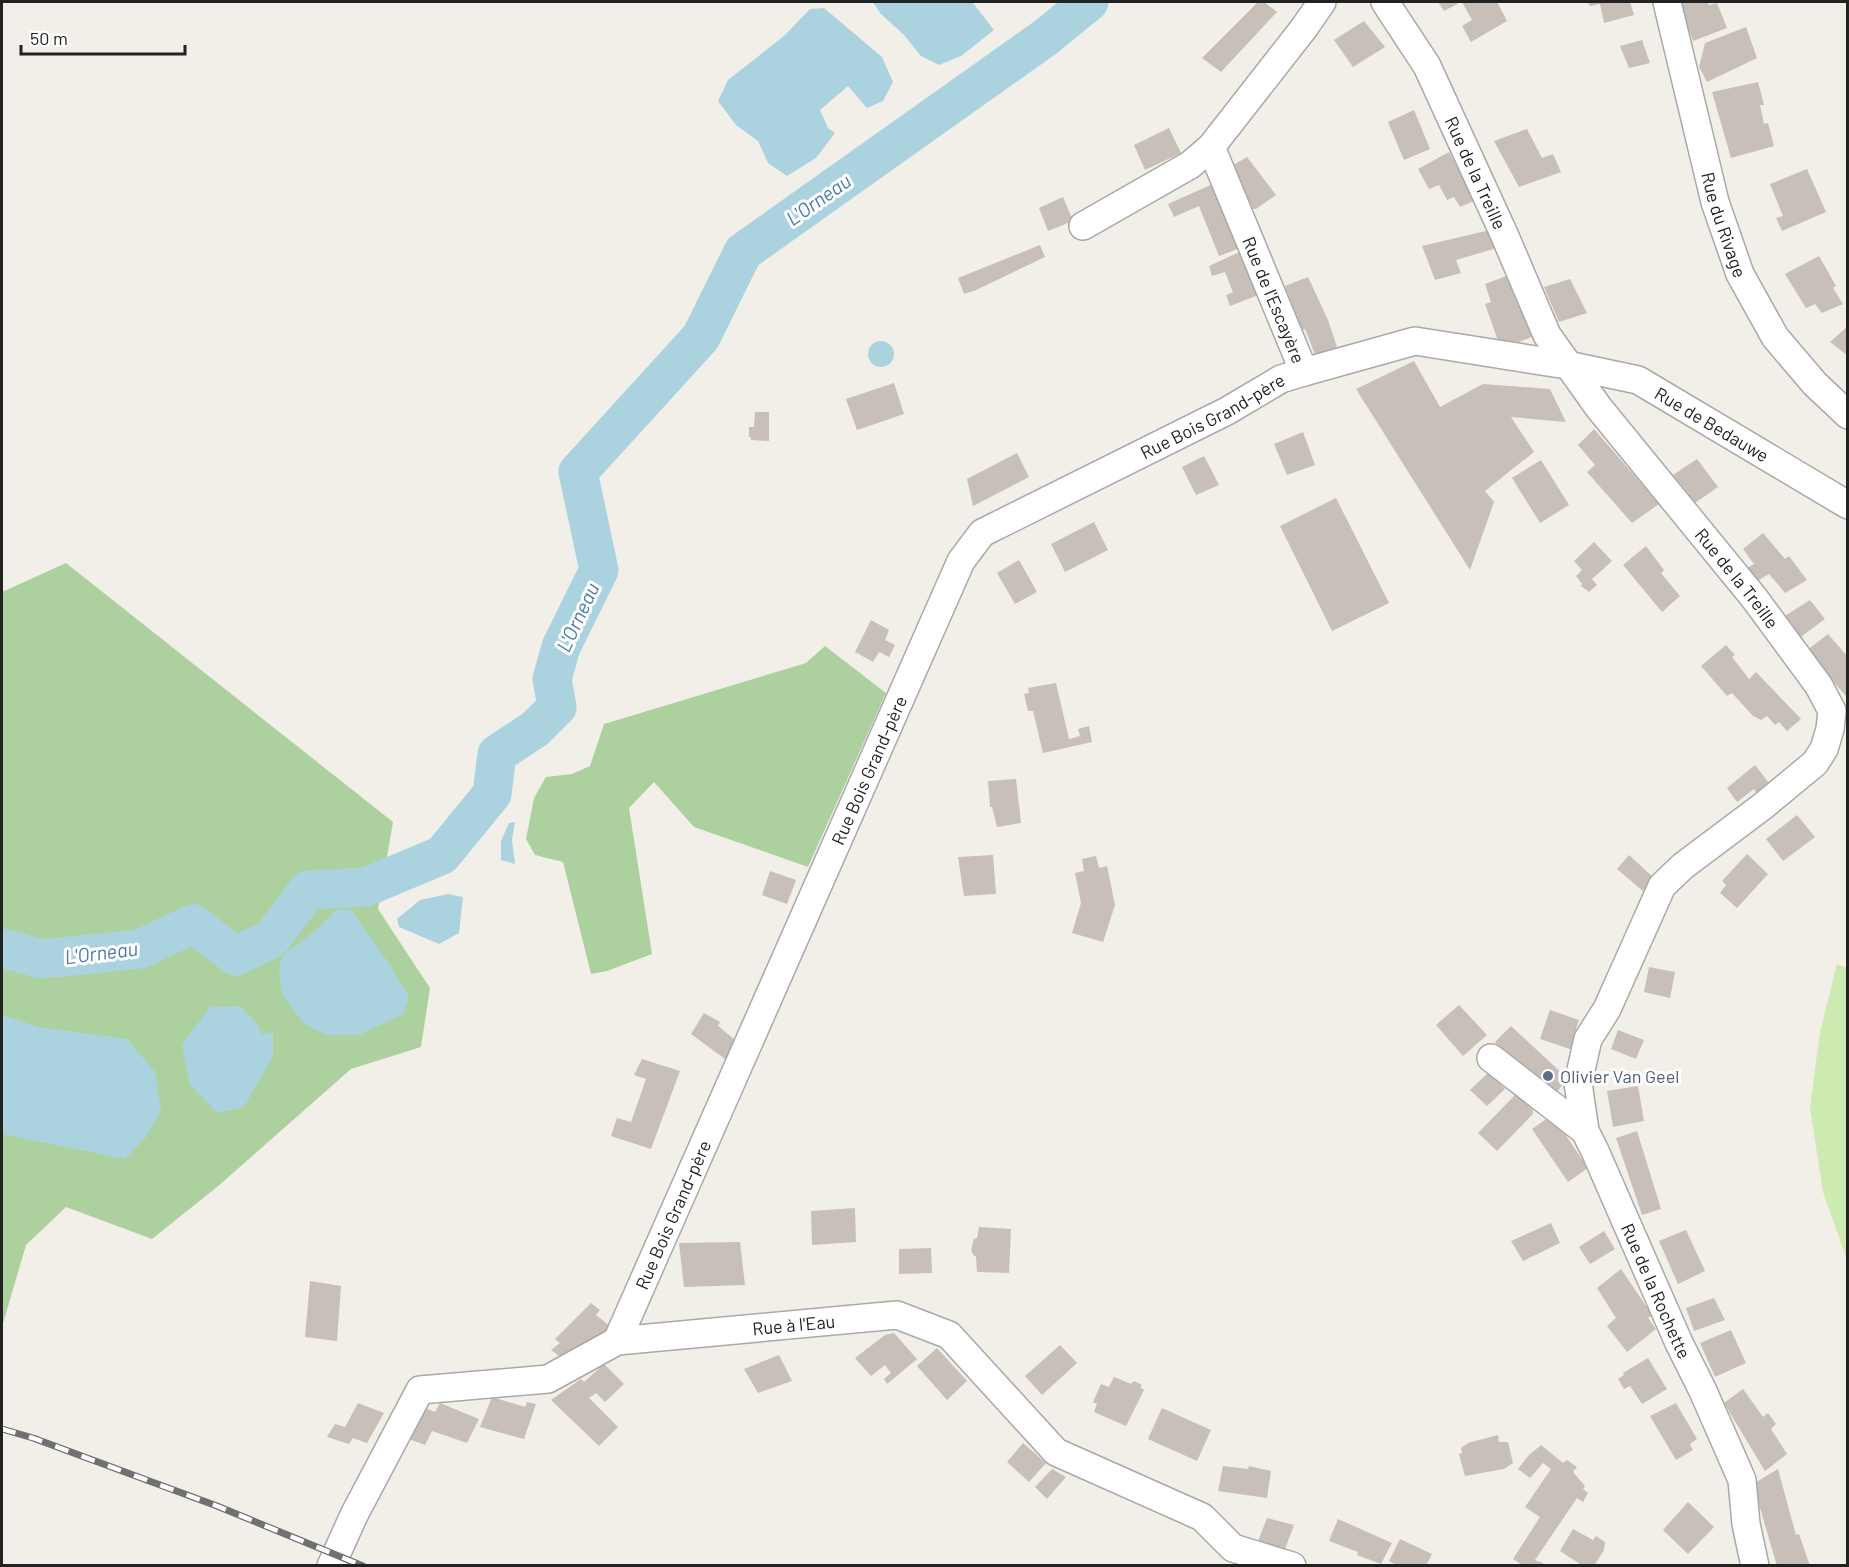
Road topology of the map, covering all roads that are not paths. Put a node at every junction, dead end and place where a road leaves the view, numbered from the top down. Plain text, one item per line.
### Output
1 (1322, 2) edge
2 (1384, 2) edge
3 (1667, 2) edge
4 (1211, 147) junction
5 (1083, 226) dead end
6 (1567, 365) junction
7 (1304, 372) junction
8 (1848, 415) edge
9 (1848, 505) edge
10 (1491, 1058) dead end
11 (1585, 1131) junction
12 (617, 1341) junction
13 (331, 1566) edge
14 (1292, 1566) edge
15 (1755, 1566) edge

1 - 4 street
2 - 6 street, Rue de la Treille
3 - 8 street, Rue du Rivage
4 - 5 street
4 - 7 street, Rue de l'Escayère
6 - 7 street, Rue de l'Escayère
6 - 9 street, Rue de Bedauwe
6 - 11 street, Rue de la Treille
7 - 12 street, Rue Bois Grand-père
10 - 11 street, Rue de la Rochette
11 - 15 street, Rue de la Rochette
12 - 13 street, Rue à l'Eau
12 - 14 street, Rue à l'Eau

